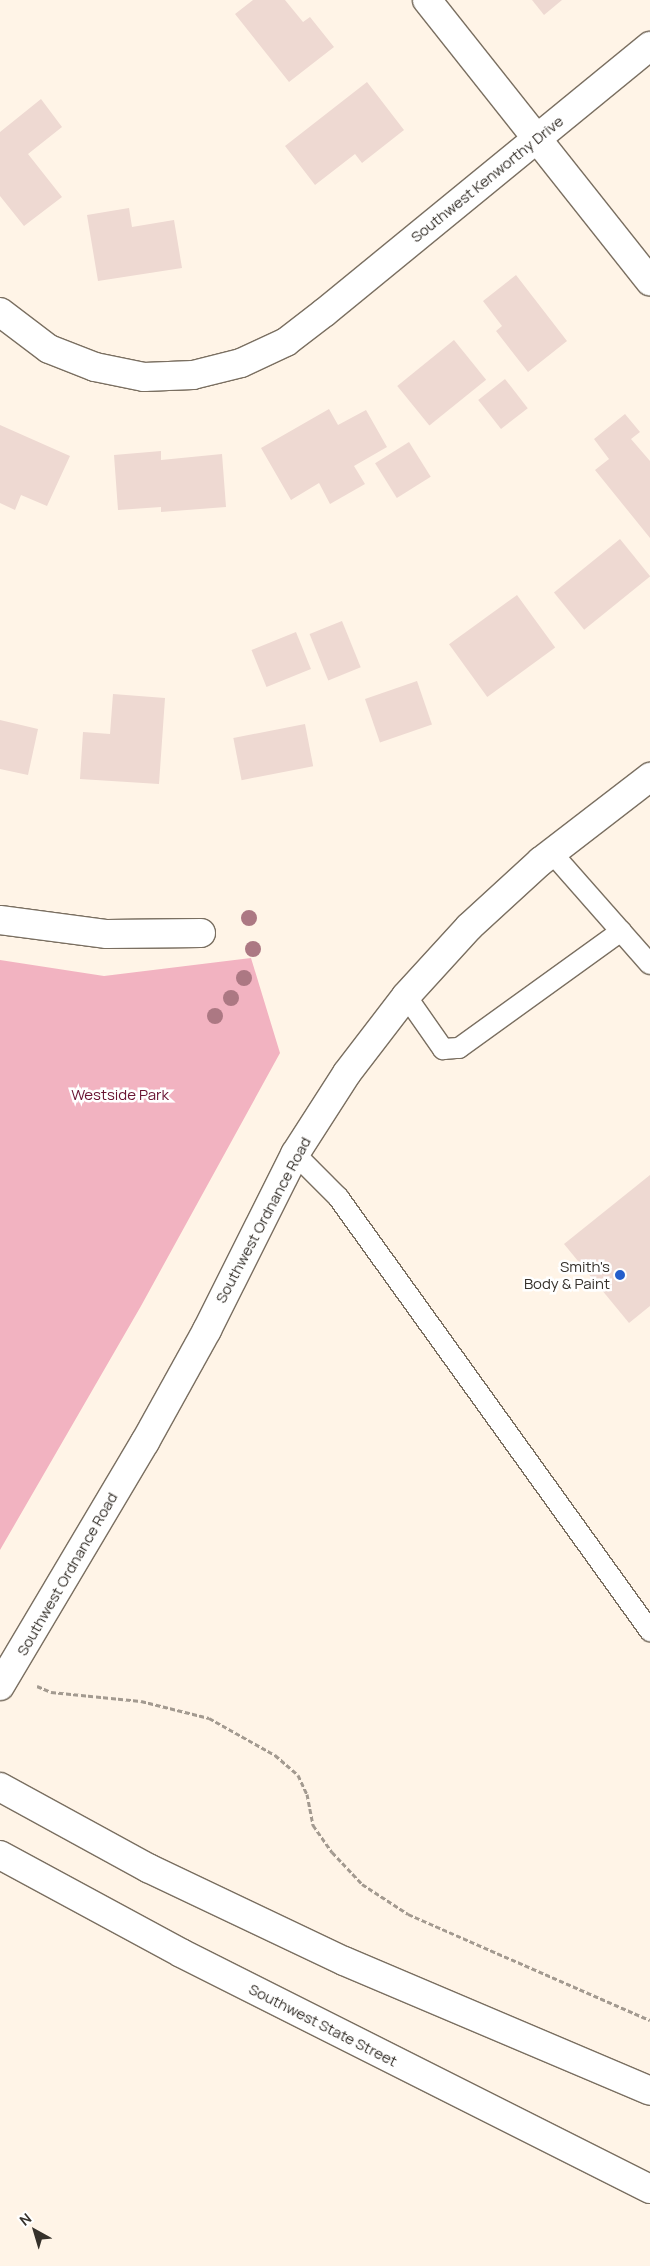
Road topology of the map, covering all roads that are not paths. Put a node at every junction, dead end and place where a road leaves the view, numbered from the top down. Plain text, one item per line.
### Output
1 (427, 0) edge
2 (650, 46) edge
3 (537, 138) junction
4 (650, 281) edge
5 (0, 312) edge
6 (650, 777) edge
7 (552, 853) junction
8 (0, 920) edge
9 (621, 931) junction
10 (201, 933) dead end
11 (650, 964) edge
12 (406, 996) junction
13 (295, 1154) junction
14 (650, 1632) edge
15 (4, 1680) edge
16 (0, 1788) edge
17 (0, 1855) edge
18 (650, 2091) edge
19 (650, 2188) edge

1 - 3 street
2 - 3 street, Southwest Kenworthy Drive
3 - 4 street
3 - 5 street, Southwest Kenworthy Drive
6 - 7 street, Southwest Ordnance Road
7 - 9 lane
7 - 12 street, Southwest Ordnance Road
8 - 10 street
9 - 11 lane
9 - 12 lane
12 - 13 street, Southwest Ordnance Road
13 - 14 lane
13 - 15 street, Southwest Ordnance Road
16 - 18 street
17 - 19 street, Southwest State Street

